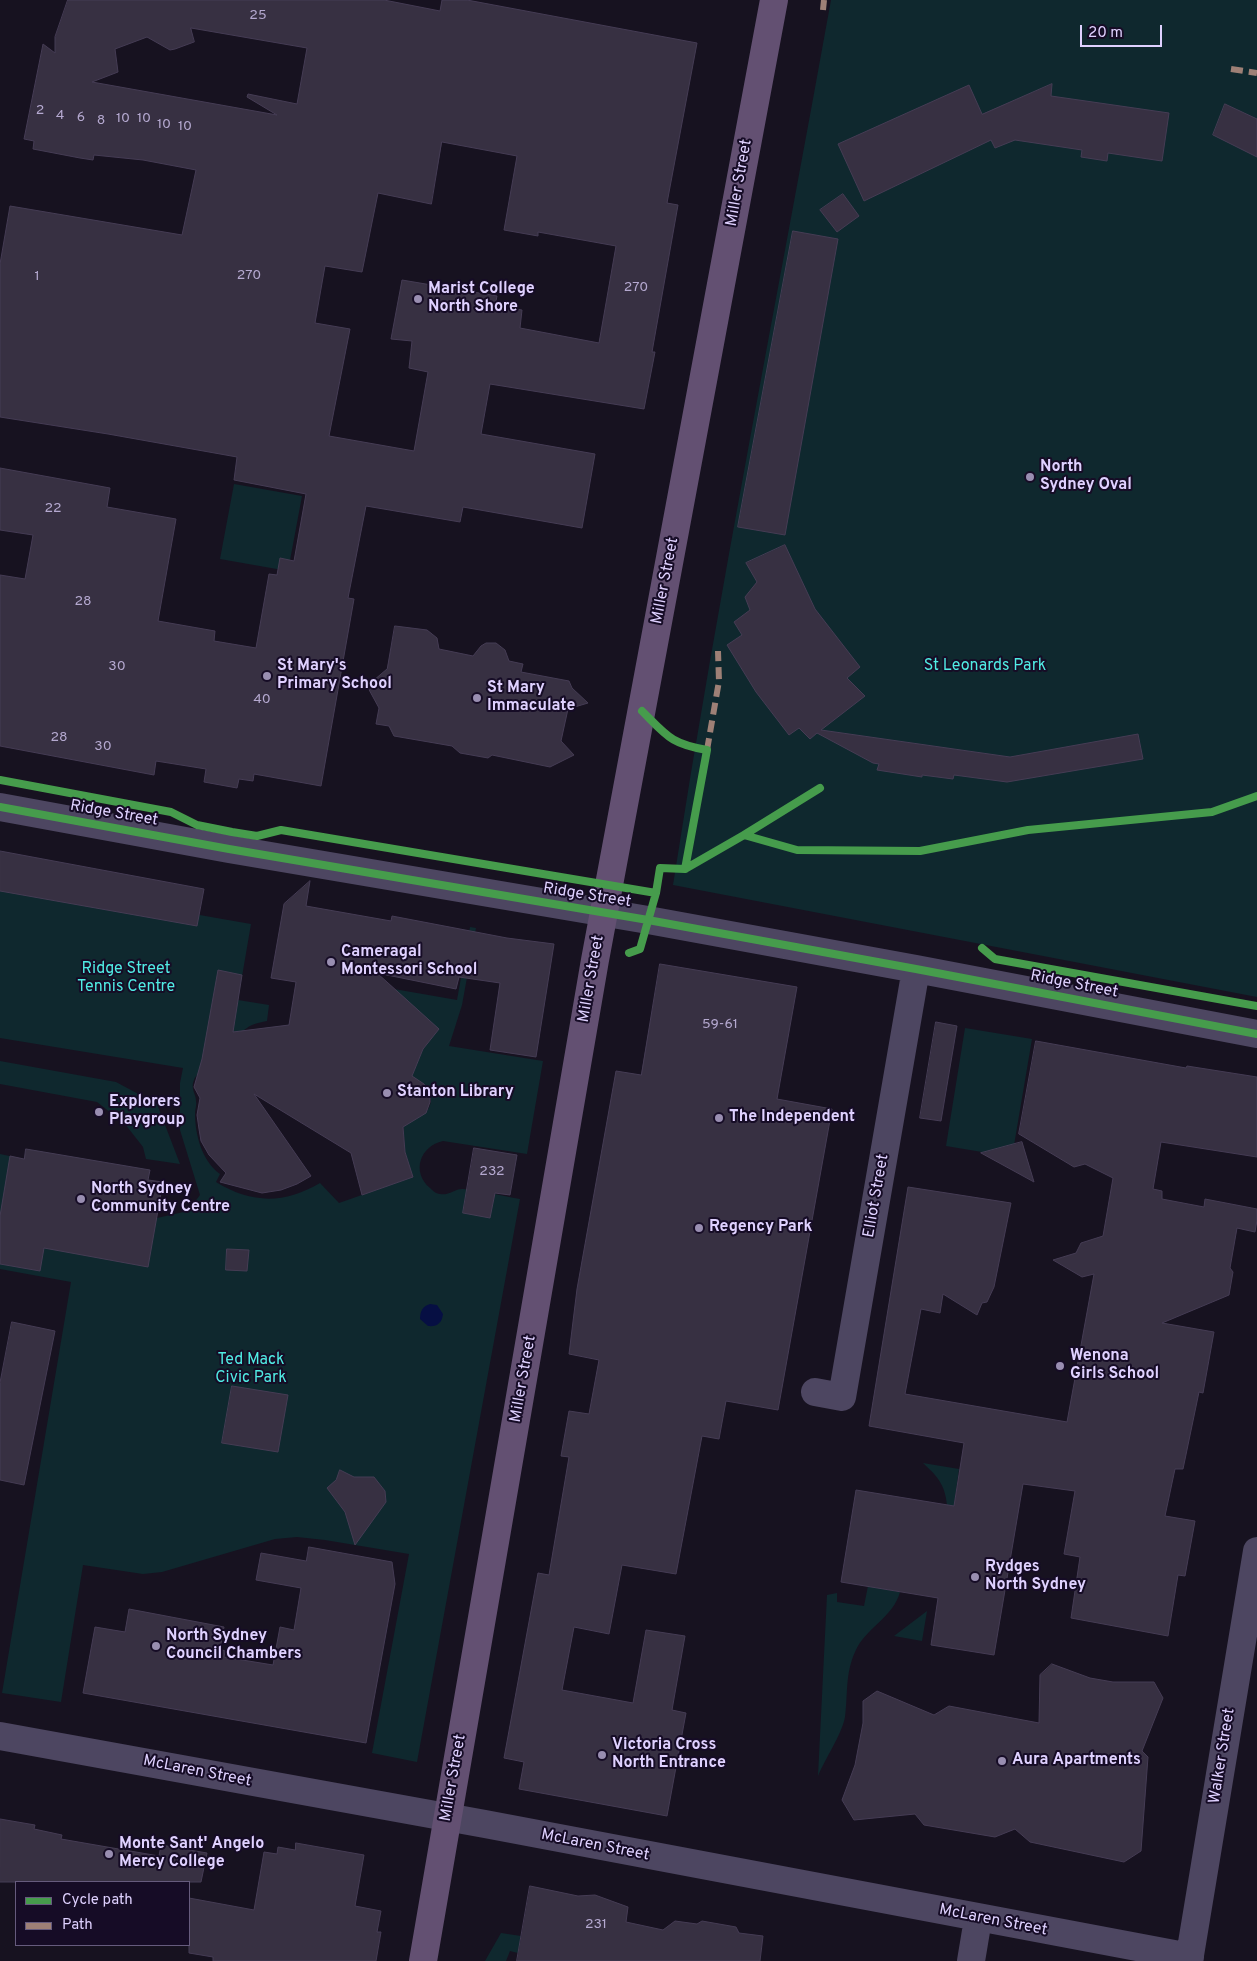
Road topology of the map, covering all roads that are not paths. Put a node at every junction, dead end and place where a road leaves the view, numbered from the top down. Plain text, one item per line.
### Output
1 (774, 0) edge
2 (0, 808) edge
3 (604, 913) junction
4 (916, 969) junction
5 (1257, 1034) edge
6 (815, 1392) dead end
7 (1257, 1551) edge
8 (0, 1736) edge
9 (447, 1818) junction
10 (978, 1919) junction
11 (1190, 1959) edge
12 (423, 1961) edge
13 (971, 1961) edge

1 - 3 main road, Miller Street
2 - 3 street, Ridge Street
3 - 4 street, Ridge Street
3 - 9 main road, Miller Street
4 - 5 street, Ridge Street
4 - 6 street, Elliot Street
7 - 11 street, Walker Street
8 - 9 street, McLaren Street
9 - 10 street, McLaren Street
9 - 12 main road, Miller Street
10 - 11 street, McLaren Street
10 - 13 street

